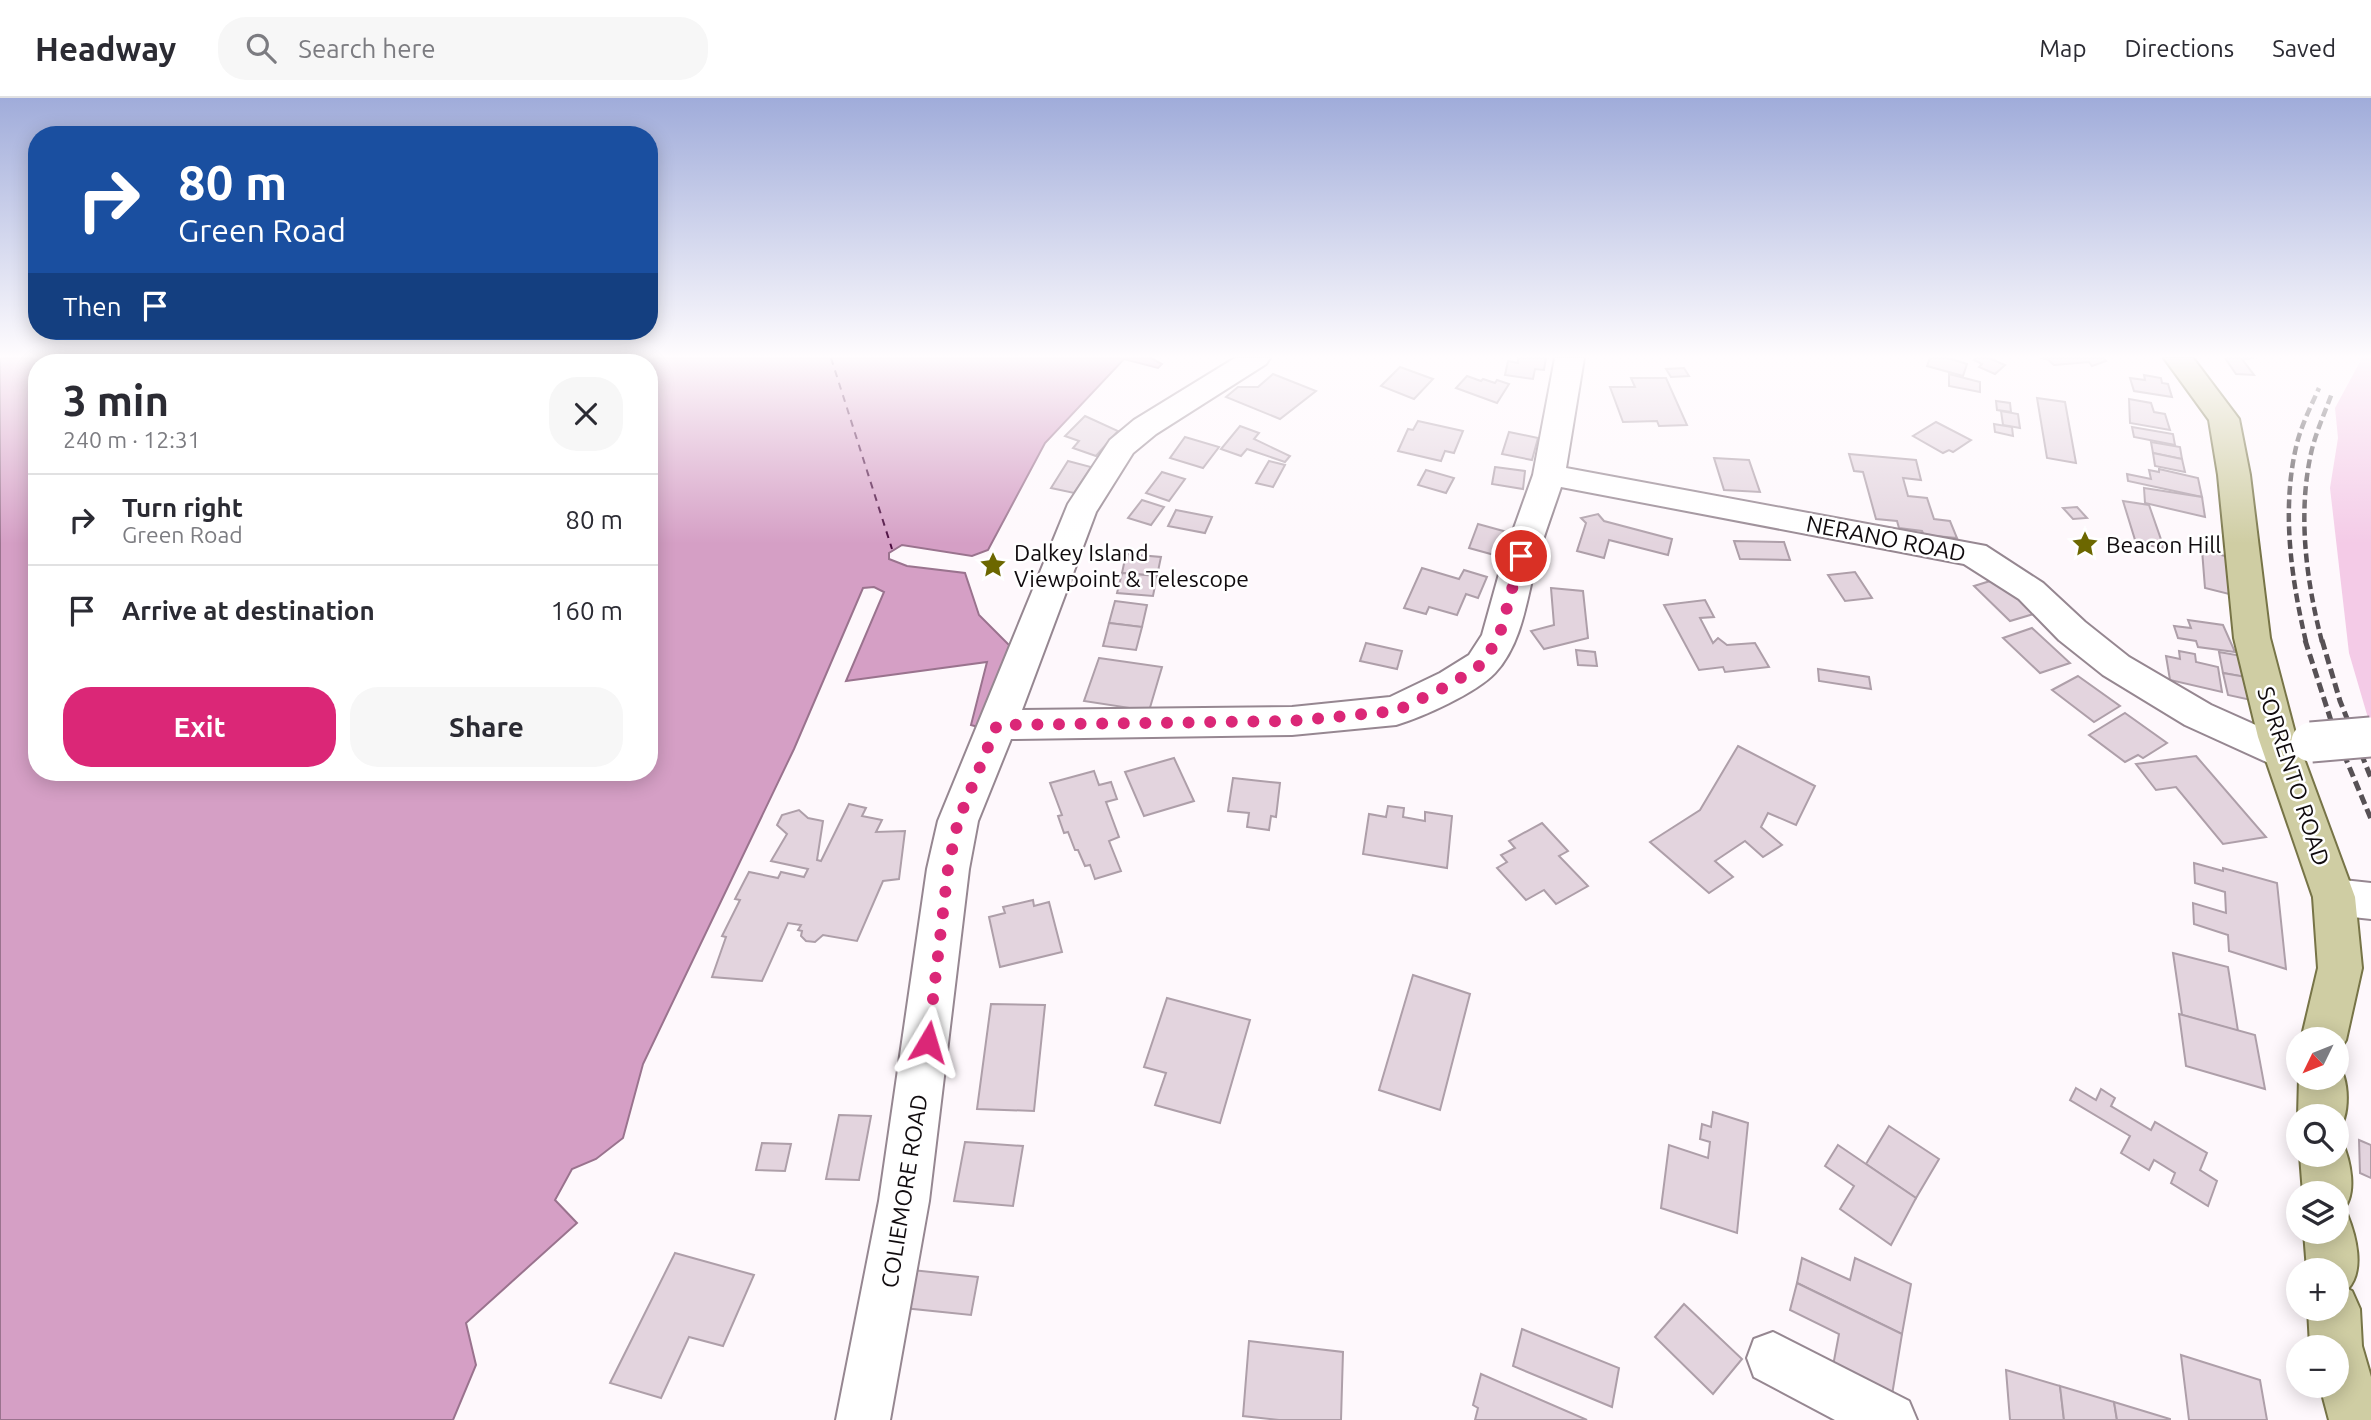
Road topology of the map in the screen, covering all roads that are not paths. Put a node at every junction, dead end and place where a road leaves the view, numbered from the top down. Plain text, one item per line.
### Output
1 (1157, 420) edge
2 (1559, 420) edge
3 (2224, 420) edge
4 (1549, 475) junction
5 (997, 725) junction
6 (2371, 737) edge
7 (2291, 744) junction
8 (2358, 900) edge
9 (2326, 1027) edge
10 (2335, 1321) edge
11 (1773, 1358) dead end
12 (863, 1420) edge
13 (1890, 1420) edge
14 (2356, 1420) edge

1 - 5 street, COLIEMORE ROAD
2 - 4 street
3 - 7 main road, SORRENTO ROAD
4 - 5 street
4 - 7 street, NERANO ROAD
5 - 12 street, COLIEMORE ROAD
6 - 7 street, bridge
7 - 8 main road, SORRENTO ROAD
8 - 9 main road, SORRENTO ROAD
10 - 14 main road
11 - 13 street

